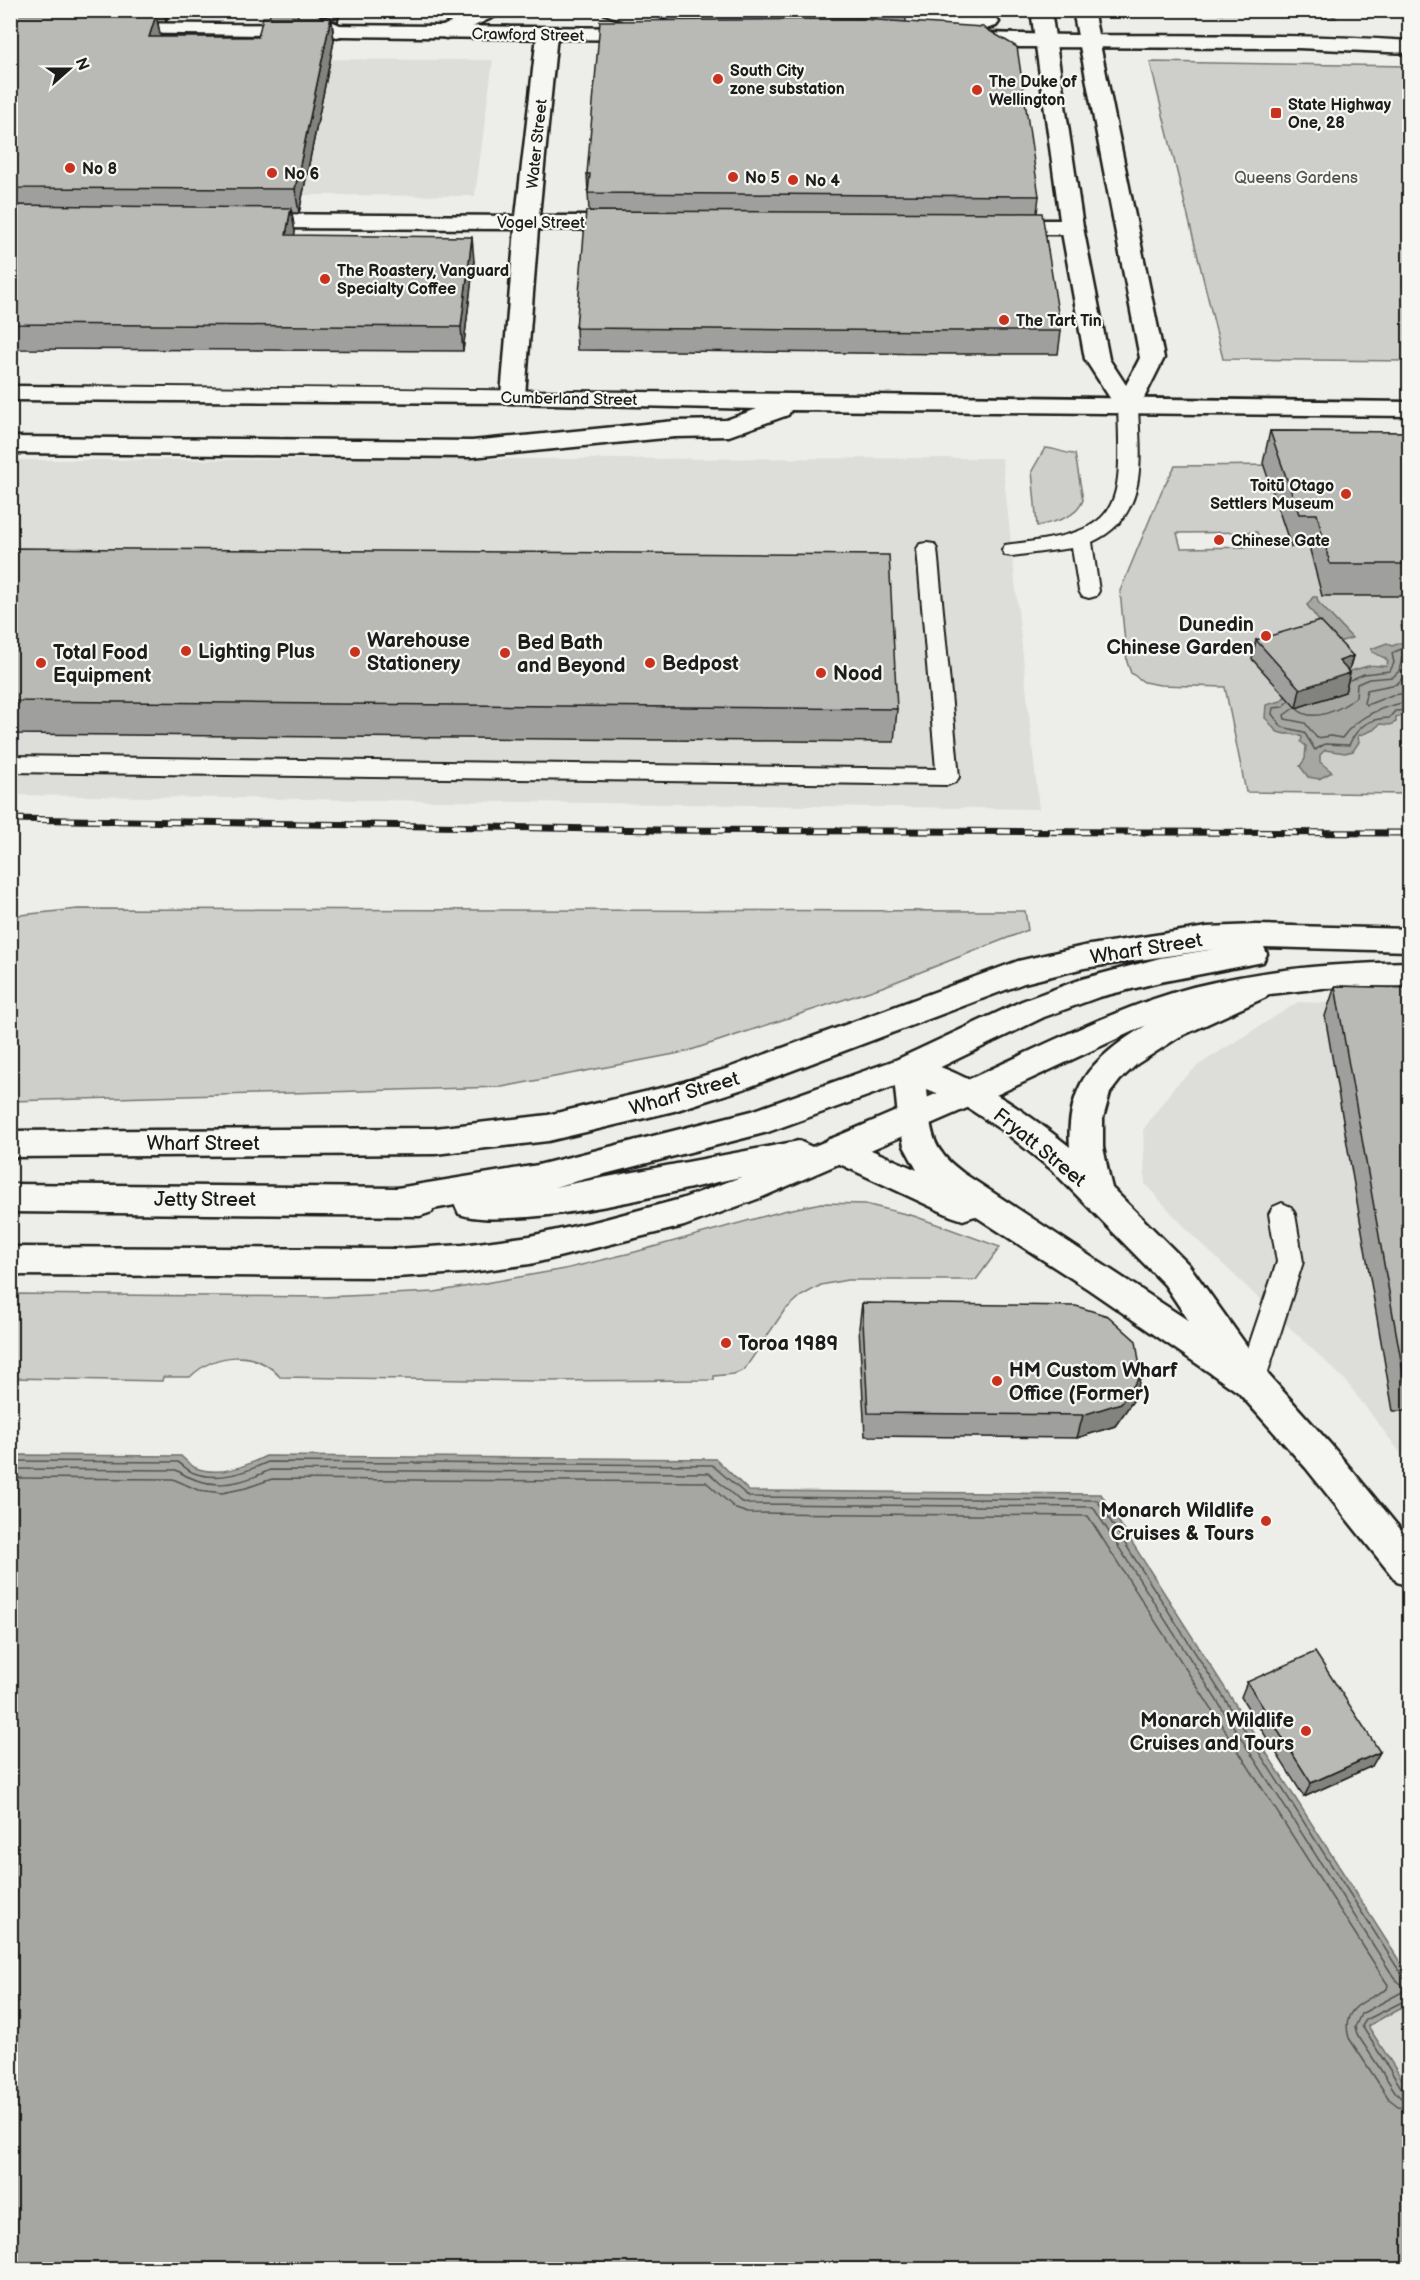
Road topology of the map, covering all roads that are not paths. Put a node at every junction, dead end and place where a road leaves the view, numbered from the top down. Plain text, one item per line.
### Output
1 (157, 10) edge
2 (289, 10) edge
3 (493, 10) edge
4 (612, 10) edge
5 (978, 10) edge
6 (1043, 25) edge
7 (1086, 25) edge
8 (1410, 30) edge
9 (337, 31) junction
10 (446, 32) junction
11 (683, 34) junction
12 (704, 34) edge
13 (548, 35) junction
14 (1410, 47) edge
15 (226, 221) edge
16 (527, 222) junction
17 (650, 223) edge
18 (981, 226) edge
19 (1072, 227) junction
20 (10, 393) edge
21 (513, 396) junction
22 (798, 403) junction
23 (1128, 407) junction
24 (1410, 409) edge
25 (10, 445) edge
26 (472, 449) junction
27 (1082, 539) junction
28 (927, 549) dead end
29 (1012, 550) dead end
30 (1089, 591) dead end
31 (10, 764) edge
32 (1338, 939) junction
33 (1410, 940) edge
34 (1410, 974) edge
35 (1270, 982) junction
36 (909, 1068) junction
37 (970, 1093) junction
38 (914, 1117) junction
39 (10, 1144) edge
40 (839, 1149) junction
41 (1097, 1195) junction
42 (10, 1198) edge
43 (399, 1201) junction
44 (1282, 1214) dead end
45 (1038, 1240) junction
46 (10, 1261) edge
47 (1251, 1381) junction
48 (1410, 1570) edge

1 - 9 main road, Crawford Street
2 - 9 main road
3 - 10 main road
4 - 11 main road
5 - 6 main road
6 - 7 main road
6 - 19 main road
7 - 8 main road
7 - 14 main road
7 - 23 main road
9 - 10 main road, Crawford Street
10 - 13 main road, Crawford Street
11 - 12 main road, Crawford Street
11 - 13 main road, Crawford Street
13 - 16 main road, Water Street
15 - 16 main road, Vogel Street
16 - 17 main road, Vogel Street
16 - 21 main road, Water Street
18 - 19 main road
19 - 23 main road
20 - 21 main road, Cumberland Street
21 - 22 main road, Cumberland Street
21 - 26 main road
22 - 23 main road, Cumberland Street
22 - 26 main road
23 - 24 main road
23 - 27 lane
25 - 26 main road
27 - 29 lane
27 - 30 lane
28 - 31 lane
32 - 33 main road
32 - 36 main road
32 - 39 main road, Wharf Street
34 - 35 main road
35 - 37 main road
35 - 41 main road
36 - 37 main road, Fryatt Street
36 - 38 main road, Fryatt Street
36 - 43 main road
37 - 38 main road
37 - 41 main road, Fryatt Street
38 - 40 main road
38 - 45 main road, Fryatt Street
40 - 43 main road
40 - 45 main road
40 - 46 main road
41 - 47 main road, Fryatt Street
42 - 43 main road, Jetty Street
44 - 47 lane
45 - 47 main road, Fryatt Street
47 - 48 main road, Fryatt Street

